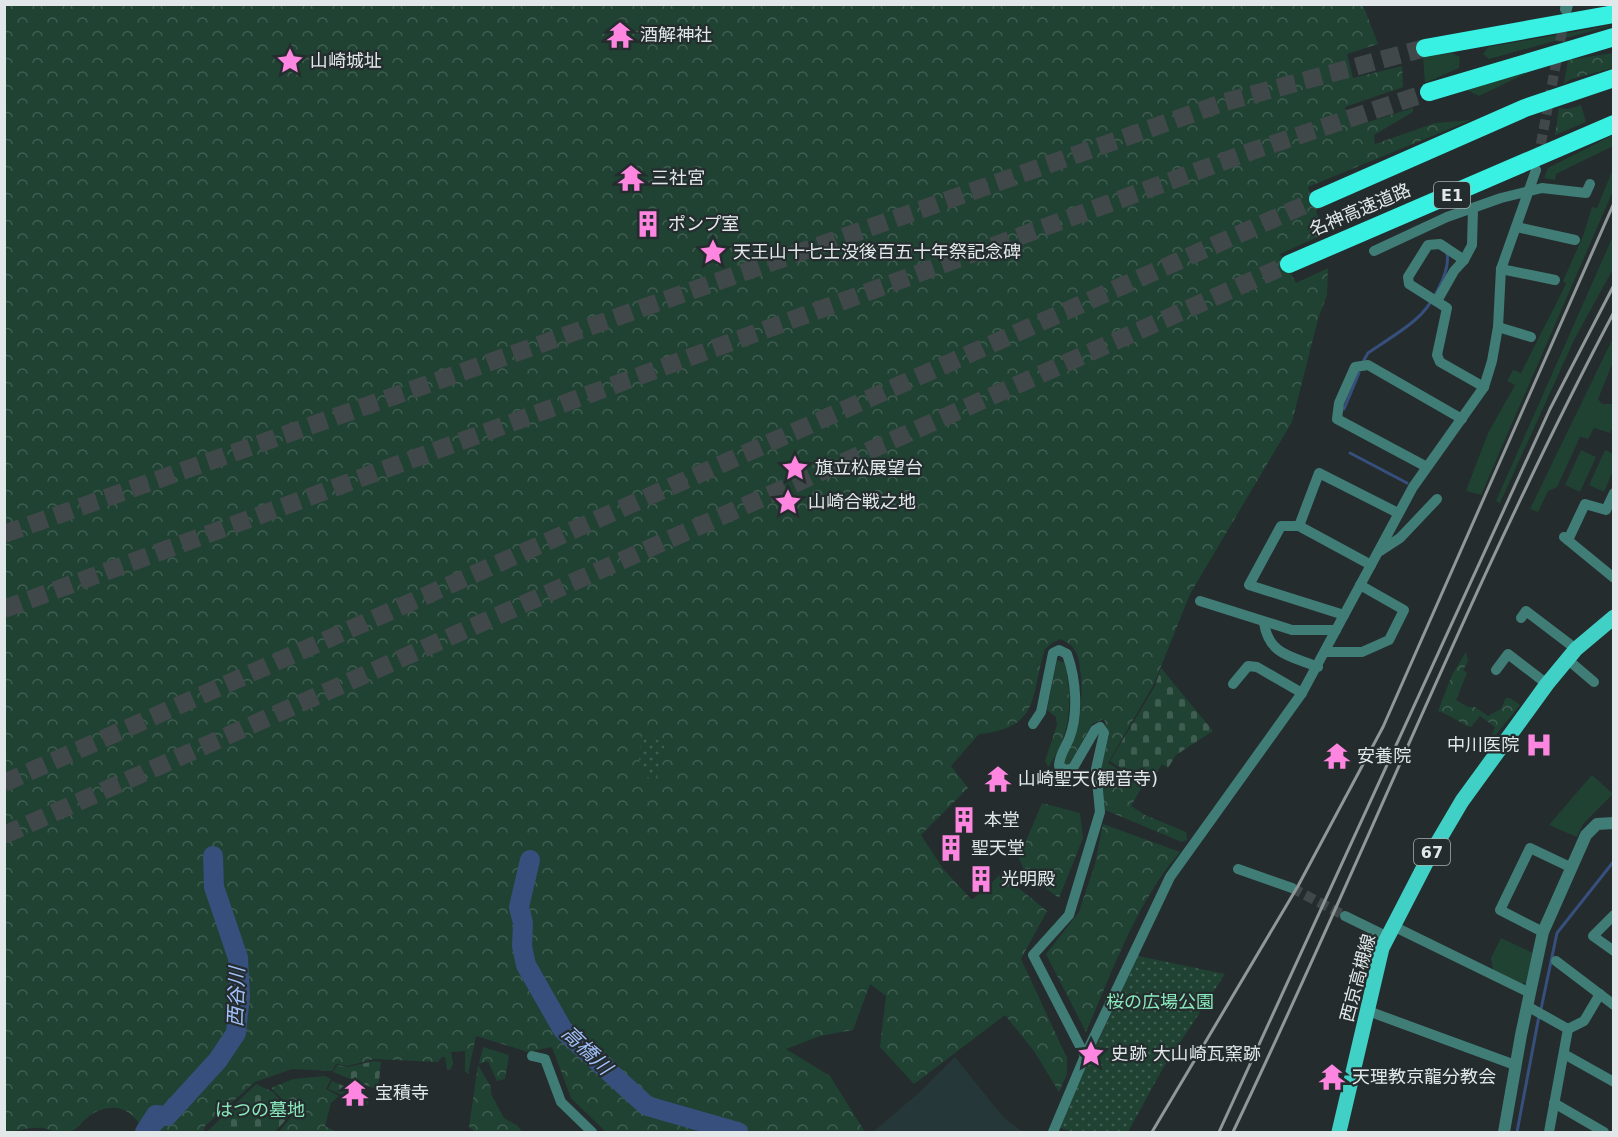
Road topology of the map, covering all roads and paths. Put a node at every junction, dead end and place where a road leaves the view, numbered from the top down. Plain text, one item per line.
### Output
1 (1614, 14) edge
2 (1614, 37) edge
3 (1425, 48) tunnel mouth
4 (1614, 78) edge
5 (1429, 92) tunnel mouth
6 (1614, 123) edge
7 (1536, 170) tunnel mouth
8 (1590, 184) dead end
9 (1531, 191) junction
10 (1318, 199) tunnel mouth
11 (1473, 210) junction
12 (1517, 227) junction
13 (1575, 240) dead end
14 (1374, 251) dead end
15 (1464, 260) junction
16 (1288, 264) tunnel mouth
17 (1501, 269) junction
18 (1555, 280) dead end
19 (1437, 301) junction
20 (1497, 327) junction
21 (1531, 337) dead end
22 (1484, 387) junction
23 (1462, 419) junction
24 (1425, 466) junction
25 (1614, 493) edge
26 (1437, 499) dead end
27 (1398, 513) junction
28 (1299, 526) junction
29 (1378, 552) junction
30 (1371, 565) junction
31 (1614, 578) edge
32 (1360, 585) junction
33 (1200, 601) dead end
34 (1344, 615) junction
35 (1614, 617) edge
36 (1521, 618) dead end
37 (1264, 623) junction
38 (1336, 630) junction
39 (1326, 652) junction
40 (1572, 654) junction
41 (1318, 667) junction
42 (1496, 670) dead end
43 (1594, 682) dead end
44 (1233, 684) dead end
45 (1547, 684) junction
46 (1302, 693) junction
47 (1034, 724) dead end
48 (1614, 823) edge
49 (1570, 867) junction
50 (1238, 869) dead end
51 (1292, 888) tunnel mouth
52 (1614, 915) edge
53 (1345, 916) tunnel mouth
54 (1390, 931) junction
55 (1543, 932) junction
56 (1614, 951) edge
57 (1557, 961) dead end
58 (1530, 993) junction
59 (1600, 994) junction
60 (1614, 1005) edge
61 (1368, 1011) junction
62 (1535, 1011) junction
63 (1568, 1029) junction
64 (1564, 1054) junction
65 (532, 1056) dead end
66 (1085, 1056) junction
67 (1515, 1065) junction
68 (1614, 1082) edge
69 (1554, 1103) junction
70 (592, 1132) edge
71 (1053, 1132) edge
72 (1339, 1132) edge
73 (1503, 1132) edge
74 (1549, 1132) edge
75 (1604, 1132) edge

1 - 3 highway
2 - 5 highway
4 - 10 highway, 名神高速道路
6 - 16 highway, 名神高速道路 / E1
7 - 9 street
8 - 9 street
9 - 11 street
9 - 12 street
11 - 14 street
11 - 15 street
12 - 13 street
12 - 17 street
15 - 19 street
15 - 19 street
17 - 18 street
17 - 20 street
19 - 22 street
20 - 21 street
20 - 22 street
22 - 23 street
23 - 24 street
23 - 24 street
24 - 27 street
25 - 31 street
26 - 29 street
27 - 28 street
27 - 29 street
28 - 30 street
28 - 34 street
29 - 30 street
30 - 32 street
32 - 34 street
32 - 39 street
33 - 37 street
34 - 38 street
35 - 40 main road, 西京高槻線 / 67
36 - 40 street
37 - 38 street
37 - 41 street
38 - 39 street
39 - 41 street
40 - 43 street
40 - 45 main road, 西京高槻線 / 67
41 - 46 street
42 - 45 street
44 - 46 street
45 - 54 main road, 西京高槻線 / 67
46 - 66 street
47 - 66 street
48 - 49 street
49 - 55 street
49 - 55 street
50 - 51 street
52 - 56 street
53 - 54 street
54 - 58 street
54 - 61 main road, 西京高槻線 / 67
55 - 58 street
57 - 59 street
58 - 62 street
59 - 60 street
59 - 63 street
61 - 67 street
61 - 72 main road, 西京高槻線 / 67
62 - 63 street
62 - 67 street
63 - 64 street
64 - 68 street
64 - 69 street
65 - 70 street
66 - 71 street
67 - 73 street
69 - 74 street
69 - 75 street

